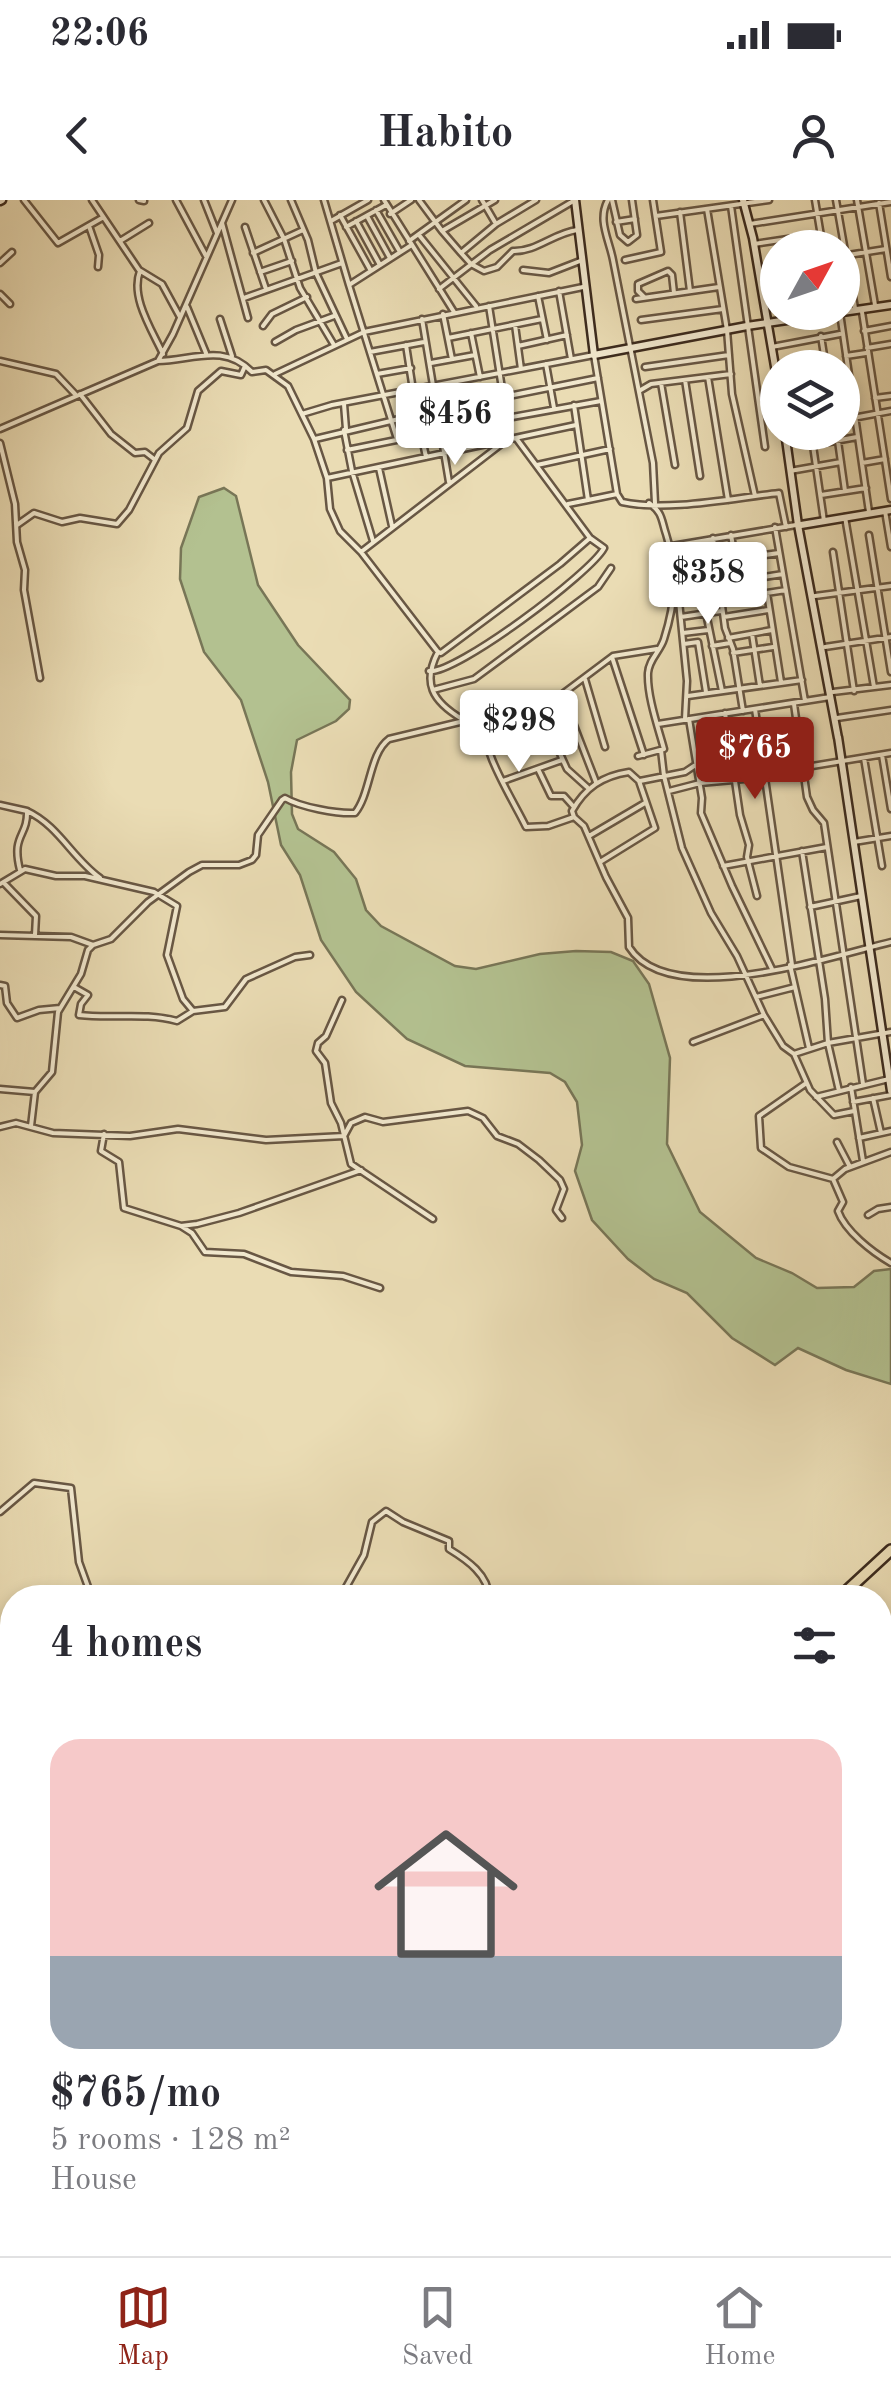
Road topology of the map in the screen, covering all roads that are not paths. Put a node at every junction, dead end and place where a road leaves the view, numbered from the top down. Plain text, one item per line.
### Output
1 (24, 200) edge
2 (92, 200) edge
3 (176, 200) edge
4 (204, 200) edge
5 (232, 200) edge
6 (264, 200) edge
7 (291, 200) edge
8 (324, 200) edge
9 (368, 200) edge
10 (411, 200) edge
11 (419, 200) edge
12 (466, 200) edge
13 (495, 200) edge
14 (536, 200) edge
15 (574, 200) edge
16 (610, 200) edge
17 (632, 200) edge
18 (653, 200) edge
19 (769, 200) edge
20 (815, 200) edge
21 (836, 200) edge
22 (385, 202) edge
23 (745, 202) edge
24 (891, 202) edge
25 (484, 203) edge
26 (858, 203) edge
27 (878, 204) junction
28 (731, 206) junction
29 (707, 209) junction
30 (838, 209) junction
31 (376, 210) junction
32 (680, 212) junction
33 (817, 213) junction
34 (390, 214) junction
35 (340, 216) junction
36 (366, 216) junction
37 (656, 216) junction
38 (102, 218) junction
39 (635, 219) junction
40 (331, 221) junction
41 (356, 222) junction
42 (436, 222) junction
43 (616, 222) junction
44 (222, 223) junction
45 (150, 224) dead end
46 (496, 224) junction
47 (751, 224) junction
48 (89, 226) junction
49 (346, 226) junction
50 (245, 227) dead end
51 (303, 230) junction
52 (578, 230) junction
53 (820, 230) edge
54 (841, 230) edge
55 (442, 231) junction
56 (217, 234) junction
57 (419, 235) junction
58 (284, 238) junction
59 (120, 241) junction
60 (760, 243) edge
61 (409, 244) junction
62 (756, 244) junction
63 (886, 249) junction
64 (12, 252) dead end
65 (400, 252) junction
66 (866, 252) junction
67 (253, 253) junction
68 (460, 253) junction
69 (860, 253) edge
70 (206, 256) junction
71 (390, 258) junction
72 (626, 260) dead end
73 (292, 261) junction
74 (580, 261) junction
75 (0, 262) edge
76 (342, 263) junction
77 (380, 264) junction
78 (470, 264) junction
79 (98, 266) dead end
80 (760, 266) edge
81 (371, 270) junction
82 (523, 270) dead end
83 (140, 271) junction
84 (260, 272) junction
85 (316, 273) junction
86 (891, 277) edge
87 (299, 278) junction
88 (454, 278) junction
89 (349, 285) junction
90 (583, 287) junction
91 (719, 287) junction
92 (439, 288) junction
93 (267, 290) junction
94 (559, 291) junction
95 (690, 291) junction
96 (674, 293) junction
97 (0, 294) edge
98 (538, 296) junction
99 (307, 297) junction
100 (244, 298) junction
101 (644, 298) junction
102 (636, 299) dead end
103 (891, 303) edge
104 (10, 304) dead end
105 (875, 305) junction
106 (186, 306) junction
107 (489, 306) junction
108 (478, 308) junction
109 (860, 308) edge
110 (860, 308) edge
111 (723, 309) junction
112 (454, 312) junction
113 (860, 312) edge
114 (443, 314) junction
115 (336, 316) junction
116 (180, 317) junction
117 (248, 318) dead end
118 (220, 319) dead end
119 (422, 319) junction
120 (542, 319) junction
121 (641, 320) dead end
122 (320, 323) junction
123 (760, 324) edge
124 (515, 325) junction
125 (262, 326) dead end
126 (747, 326) junction
127 (891, 326) edge
128 (492, 329) junction
129 (727, 330) junction
130 (771, 330) edge
131 (842, 330) edge
132 (864, 330) junction
133 (364, 332) junction
134 (471, 333) junction
135 (842, 334) junction
136 (567, 336) junction
137 (822, 336) junction
138 (448, 338) junction
139 (347, 339) junction
140 (547, 340) junction
141 (275, 342) dead end
142 (426, 342) junction
143 (891, 344) edge
144 (334, 345) junction
145 (406, 345) junction
146 (518, 346) junction
147 (773, 346) junction
148 (629, 348) junction
149 (774, 350) edge
150 (824, 350) edge
151 (845, 350) edge
152 (868, 350) junction
153 (370, 352) junction
154 (860, 352) edge
155 (206, 353) junction
156 (162, 354) junction
157 (475, 355) junction
158 (594, 355) junction
159 (730, 355) junction
160 (232, 356) junction
161 (452, 359) junction
162 (571, 359) junction
163 (158, 360) junction
164 (0, 361) edge
165 (430, 364) junction
166 (546, 364) junction
167 (245, 365) junction
168 (645, 367) dead end
169 (411, 368) junction
170 (521, 368) junction
171 (275, 374) junction
172 (377, 374) junction
173 (500, 374) junction
174 (731, 374) junction
175 (708, 377) junction
176 (480, 378) junction
177 (598, 378) junction
178 (685, 380) junction
179 (455, 382) junction
180 (661, 383) junction
181 (434, 386) junction
182 (550, 388) junction
183 (412, 390) junction
184 (638, 392) junction
185 (78, 395) junction
186 (384, 396) junction
187 (891, 396) edge
188 (504, 398) junction
189 (875, 398) junction
190 (601, 401) junction
191 (484, 402) junction
192 (344, 404) junction
193 (574, 405) junction
194 (459, 406) junction
195 (554, 408) junction
196 (437, 410) junction
197 (891, 411) edge
198 (760, 413) edge
199 (302, 414) junction
200 (417, 414) junction
201 (878, 414) junction
202 (860, 416) edge
203 (507, 418) junction
204 (392, 419) junction
205 (487, 422) junction
206 (576, 425) junction
207 (462, 426) junction
208 (0, 429) edge
209 (345, 430) junction
210 (441, 432) junction
211 (421, 434) junction
212 (891, 434) edge
213 (882, 436) junction
214 (314, 439) junction
215 (397, 439) junction
216 (511, 439) junction
217 (0, 444) edge
218 (490, 444) junction
219 (610, 448) junction
220 (346, 450) junction
221 (789, 450) edge
222 (814, 450) edge
223 (839, 450) edge
224 (860, 450) edge
225 (444, 453) junction
226 (581, 453) junction
227 (426, 457) junction
228 (885, 459) junction
229 (154, 460) junction
230 (840, 462) junction
231 (862, 462) junction
232 (537, 465) junction
233 (675, 465) dead end
234 (378, 466) junction
235 (816, 466) junction
236 (792, 471) junction
237 (352, 472) junction
238 (700, 476) dead end
239 (326, 478) junction
240 (449, 484) junction
241 (866, 488) junction
242 (845, 491) junction
243 (617, 494) junction
244 (755, 496) junction
245 (821, 496) junction
246 (891, 499) edge
247 (588, 500) junction
248 (728, 500) junction
249 (566, 505) junction
250 (656, 505) junction
251 (888, 511) edge
252 (869, 514) junction
253 (845, 518) junction
254 (824, 521) junction
255 (17, 525) junction
256 (799, 525) junction
257 (392, 526) junction
258 (786, 526) junction
259 (775, 527) junction
260 (731, 534) junction
261 (869, 534) dead end
262 (590, 538) junction
263 (713, 538) junction
264 (374, 541) junction
265 (672, 546) junction
266 (891, 547) edge
267 (361, 552) junction
268 (832, 552) dead end
269 (780, 553) junction
270 (736, 560) junction
271 (611, 568) dead end
272 (783, 574) junction
273 (740, 580) junction
274 (891, 586) edge
275 (878, 588) junction
276 (786, 590) junction
277 (859, 591) junction
278 (720, 593) junction
279 (839, 593) junction
280 (767, 594) junction
281 (815, 596) junction
282 (742, 597) junction
283 (722, 600) junction
284 (676, 601) junction
285 (769, 610) junction
286 (706, 613) junction
287 (723, 614) junction
288 (681, 617) junction
289 (709, 630) junction
290 (773, 630) junction
291 (683, 633) junction
292 (752, 634) junction
293 (888, 638) edge
294 (729, 640) junction
295 (867, 641) junction
296 (684, 644) junction
297 (847, 644) junction
298 (712, 646) junction
299 (775, 646) junction
300 (825, 647) junction
301 (657, 650) junction
302 (754, 650) junction
303 (438, 652) junction
304 (733, 653) junction
305 (612, 657) junction
306 (429, 672) junction
307 (891, 672) edge
308 (40, 678) dead end
309 (586, 679) junction
310 (802, 680) junction
311 (781, 682) junction
312 (891, 685) edge
313 (760, 686) junction
314 (874, 687) junction
315 (740, 689) junction
316 (433, 690) junction
317 (722, 691) junction
318 (854, 691) junction
319 (706, 694) junction
320 (832, 695) junction
321 (687, 697) junction
322 (806, 701) junction
323 (537, 703) junction
324 (794, 704) junction
325 (755, 709) junction
326 (891, 710) edge
327 (743, 711) junction
328 (725, 714) junction
329 (570, 715) dead end
330 (837, 718) junction
331 (687, 719) junction
332 (464, 720) junction
333 (487, 723) junction
334 (658, 724) junction
335 (838, 738) junction
336 (605, 747) dead end
337 (661, 750) junction
338 (891, 754) edge
339 (882, 755) junction
340 (864, 758) junction
341 (562, 760) junction
342 (842, 761) junction
343 (697, 764) junction
344 (803, 768) junction
345 (539, 771) junction
346 (664, 776) junction
347 (765, 778) junction
348 (735, 779) junction
349 (503, 781) junction
350 (639, 781) junction
351 (596, 782) junction
352 (700, 782) junction
353 (590, 788) junction
354 (889, 789) edge
355 (667, 791) junction
356 (645, 802) junction
357 (0, 806) edge
358 (574, 807) junction
359 (891, 809) edge
360 (27, 811) junction
361 (574, 817) junction
362 (588, 836) junction
363 (891, 836) edge
364 (877, 838) junction
365 (854, 842) junction
366 (827, 847) junction
367 (802, 851) junction
368 (776, 856) junction
369 (747, 859) junction
370 (600, 862) junction
371 (723, 866) junction
372 (882, 866) dead end
373 (20, 870) junction
374 (104, 880) junction
375 (2, 883) edge
376 (160, 894) junction
377 (757, 896) dead end
378 (861, 896) junction
379 (834, 902) junction
380 (810, 908) junction
381 (0, 935) edge
382 (35, 935) junction
383 (891, 942) edge
384 (93, 945) junction
385 (870, 947) junction
386 (844, 953) junction
387 (310, 955) dead end
388 (818, 958) junction
389 (791, 965) junction
390 (772, 969) junction
391 (745, 975) junction
392 (0, 984) edge
393 (74, 987) junction
394 (794, 987) junction
395 (756, 997) junction
396 (342, 1000) dead end
397 (4, 1003) edge
398 (60, 1008) junction
399 (193, 1011) junction
400 (764, 1015) junction
401 (891, 1032) edge
402 (881, 1033) junction
403 (856, 1037) junction
404 (693, 1042) dead end
405 (828, 1043) junction
406 (809, 1049) junction
407 (794, 1054) junction
408 (890, 1078) edge
409 (807, 1082) junction
410 (864, 1084) junction
411 (851, 1087) junction
412 (0, 1088) edge
413 (838, 1091) junction
414 (35, 1092) junction
415 (891, 1093) edge
416 (816, 1097) junction
417 (872, 1098) junction
418 (853, 1102) junction
419 (854, 1111) junction
420 (31, 1126) junction
421 (0, 1127) edge
422 (891, 1131) edge
423 (881, 1133) junction
424 (104, 1134) junction
425 (344, 1136) junction
426 (859, 1138) junction
427 (837, 1142) dead end
428 (891, 1152) edge
429 (864, 1161) junction
430 (850, 1167) junction
431 (361, 1170) junction
432 (833, 1179) junction
433 (891, 1207) edge
434 (868, 1215) dead end
435 (562, 1218) dead end
436 (432, 1219) dead end
437 (181, 1226) junction
438 (891, 1263) edge
439 (380, 1288) dead end
440 (0, 1512) edge
441 (891, 1550) edge
442 (87, 1585) edge
443 (347, 1585) edge
444 (487, 1585) edge
445 (853, 1585) edge

1 - 48 street
2 - 38 street
3 - 70 street
4 - 56 street
5 - 44 street
6 - 58 street
7 - 51 street
8 - 40 street
9 - 35 street
10 - 34 street
11 - 42 street
12 - 42 street
13 - 25 street
14 - 46 street
15 - 52 street
15 - 78 street
16 - 43 street
16 - 148 street
17 - 39 street
18 - 37 street
19 - 23 street
20 - 33 street
21 - 30 street
22 - 31 street
22 - 34 street
23 - 28 street
23 - 47 street
24 - 27 street
25 - 46 street
25 - 55 street
26 - 27 street
26 - 30 street
26 - 66 street
27 - 63 street
28 - 29 street
28 - 126 street
29 - 32 street
29 - 91 street
30 - 33 street
30 - 54 street
31 - 36 street
31 - 65 street
32 - 37 street
32 - 95 street
33 - 47 street
33 - 53 street
34 - 61 street
35 - 40 street
35 - 49 street
36 - 41 street
36 - 71 street
37 - 72 street
38 - 48 street
38 - 59 street
39 - 43 street
39 - 43 street
40 - 76 street
41 - 49 street
41 - 77 street
42 - 55 street
42 - 57 street
44 - 56 street
44 - 100 street
45 - 59 street
46 - 68 street
47 - 62 street
48 - 79 street
49 - 81 street
50 - 67 street
51 - 58 street
51 - 85 street
52 - 74 street
52 - 78 street
55 - 68 street
56 - 70 street
57 - 61 street
57 - 88 street
58 - 67 street
58 - 73 street
59 - 83 street
60 - 62 street
61 - 65 street
61 - 92 street
62 - 80 street
63 - 66 street
63 - 86 street
64 - 75 street
65 - 71 street
66 - 69 street
66 - 105 street
67 - 84 street
68 - 78 street
70 - 106 street
71 - 77 street
73 - 84 street
73 - 87 street
74 - 82 street
74 - 90 street
76 - 85 street
76 - 89 street
77 - 81 street
78 - 88 street
81 - 89 street
83 - 116 street
83 - 156 street
84 - 93 street
85 - 87 street
85 - 115 street
87 - 93 street
87 - 99 street
88 - 92 street
88 - 108 street
89 - 133 street
90 - 94 street
90 - 158 street
91 - 95 street
91 - 111 street
92 - 112 street
93 - 100 street
94 - 98 street
94 - 136 street
95 - 96 street
96 - 101 street
96 - 101 street
97 - 104 street
98 - 107 street
98 - 120 street
99 - 122 street
99 - 125 street
100 - 117 street
101 - 102 street
103 - 105 street
103 - 110 street
105 - 109 street
106 - 116 street
106 - 155 street
107 - 108 street
107 - 128 street
108 - 112 street
111 - 121 street
111 - 129 street
112 - 114 street
113 - 132 street
114 - 119 street
114 - 138 street
115 - 122 street
115 - 139 street
116 - 156 street
118 - 160 street
119 - 133 street
119 - 142 street
120 - 124 street
120 - 140 street
122 - 141 street
122 - 144 street
123 - 126 street
124 - 128 street
124 - 146 street
126 - 129 street
126 - 198 street
127 - 132 street
128 - 134 street
128 - 173 street
129 - 148 street
129 - 159 street
130 - 147 street
131 - 135 street
132 - 152 street
133 - 139 street
133 - 153 street
134 - 138 street
134 - 157 street
135 - 137 street
135 - 151 street
136 - 140 street
136 - 162 street
137 - 147 street
137 - 150 street
138 - 161 street
139 - 144 street
140 - 146 street
142 - 145 street
142 - 165 street
143 - 152 street
144 - 171 street
145 - 153 street
145 - 169 street
146 - 170 street
147 - 149 street
148 - 158 street
148 - 184 street
152 - 154 street
152 - 189 street
153 - 172 street
155 - 160 street
155 - 163 street
156 - 163 street
157 - 161 street
157 - 176 street
158 - 162 street
158 - 177 street
159 - 168 street
159 - 174 street
160 - 167 street
161 - 165 street
162 - 166 street
163 - 185 street
164 - 185 street
165 - 181 street
166 - 170 street
166 - 182 street
167 - 171 street
167 - 229 street
169 - 172 street
169 - 183 street
170 - 173 street
171 - 199 street
172 - 186 street
173 - 176 street
173 - 188 street
174 - 175 street
174 - 244 street
175 - 178 street
175 - 248 street
176 - 179 street
177 - 182 street
177 - 190 street
178 - 180 street
178 - 238 street
179 - 181 street
179 - 194 street
180 - 184 street
180 - 233 street
181 - 183 street
181 - 196 street
182 - 188 street
182 - 195 street
183 - 186 street
184 - 250 street
185 - 208 street
185 - 229 street
186 - 192 street
186 - 204 street
187 - 189 street
188 - 191 street
188 - 203 street
189 - 201 street
190 - 193 street
190 - 219 street
191 - 194 street
191 - 205 street
192 - 199 street
192 - 209 street
193 - 195 street
193 - 206 street
194 - 207 street
195 - 203 street
196 - 200 street
196 - 210 street
197 - 201 street
199 - 214 street
200 - 204 street
200 - 211 street
201 - 202 street
201 - 213 street
203 - 216 street
204 - 209 street
204 - 215 street
205 - 207 street
205 - 218 street
206 - 216 street
206 - 226 street
207 - 210 street
209 - 214 street
209 - 220 street
210 - 225 street
211 - 215 street
211 - 227 street
212 - 213 street
213 - 228 street
214 - 239 street
215 - 220 street
216 - 218 street
216 - 232 street
216 - 240 street
217 - 255 street
218 - 225 street
219 - 226 street
219 - 243 street
220 - 237 street
221 - 236 street
222 - 235 street
223 - 230 street
224 - 231 street
225 - 227 street
225 - 240 street
226 - 232 street
226 - 247 street
227 - 234 street
228 - 231 street
228 - 246 street
229 - 255 street
230 - 235 street
230 - 242 street
231 - 241 street
232 - 249 street
234 - 237 street
234 - 257 street
235 - 236 street
235 - 245 street
236 - 256 street
237 - 239 street
237 - 264 street
239 - 267 street
240 - 257 street
241 - 242 street
241 - 252 street
242 - 245 street
243 - 247 street
243 - 250 street
244 - 248 street
244 - 258 street
245 - 254 street
247 - 249 street
248 - 250 street
249 - 262 street
250 - 265 street
251 - 252 street
251 - 266 street
252 - 253 street
253 - 254 street
253 - 277 street
254 - 256 street
255 - 308 street
256 - 258 street
256 - 281 street
256 - 320 street
257 - 264 street
258 - 259 street
259 - 260 street
259 - 269 street
260 - 263 street
260 - 270 street
261 - 275 street
262 - 303 street
262 - 306 street
263 - 265 street
263 - 278 street
264 - 267 street
265 - 284 street
267 - 303 street
268 - 279 street
269 - 270 street
269 - 272 street
270 - 273 street
271 - 316 street
272 - 273 street
272 - 276 street
273 - 282 street
274 - 275 street
275 - 277 street
275 - 293 street
276 - 280 street
276 - 310 street
277 - 279 street
277 - 295 street
278 - 283 street
278 - 284 street
279 - 281 street
279 - 297 street
280 - 282 street
280 - 285 street
281 - 300 street
282 - 283 street
283 - 287 street
284 - 288 street
284 - 301 street
285 - 287 street
285 - 290 street
286 - 287 street
286 - 288 street
286 - 289 street
287 - 294 street
288 - 291 street
289 - 291 street
289 - 298 street
290 - 292 street
290 - 299 street
291 - 296 street
292 - 294 street
292 - 302 street
293 - 295 street
293 - 307 street
294 - 298 street
294 - 304 street
295 - 297 street
295 - 314 street
296 - 319 street
296 - 321 street
297 - 300 street
297 - 318 street
298 - 317 street
299 - 302 street
299 - 311 street
300 - 320 street
301 - 305 street
301 - 334 street
302 - 304 street
302 - 313 street
303 - 306 street
304 - 315 street
305 - 309 street
305 - 337 street
306 - 316 street
309 - 323 street
309 - 336 street
310 - 311 street
310 - 322 street
311 - 313 street
312 - 314 street
313 - 315 street
314 - 318 street
315 - 317 street
315 - 327 street
316 - 332 street
317 - 319 street
318 - 320 street
319 - 321 street
320 - 322 street
320 - 330 street
320 - 335 street
321 - 331 street
322 - 324 street
323 - 333 street
323 - 341 street
324 - 325 street
324 - 344 street
325 - 327 street
325 - 347 street
326 - 330 street
327 - 328 street
328 - 331 street
328 - 348 street
329 - 351 street
330 - 335 street
331 - 334 street
331 - 343 street
332 - 333 street
332 - 376 street
333 - 349 street
334 - 337 street
335 - 342 street
337 - 346 street
338 - 339 street
339 - 340 street
339 - 354 street
340 - 342 street
340 - 364 street
341 - 345 street
341 - 353 street
342 - 344 street
342 - 365 street
343 - 346 street
343 - 352 street
344 - 347 street
344 - 366 street
345 - 349 street
345 - 358 street
346 - 350 street
346 - 355 street
347 - 348 street
347 - 368 street
348 - 352 street
348 - 369 street
349 - 361 street
350 - 351 street
350 - 356 street
351 - 353 street
352 - 355 street
352 - 371 street
353 - 358 street
354 - 359 street
355 - 391 street
356 - 362 street
356 - 370 street
357 - 360 street
358 - 361 street
360 - 373 street
360 - 374 street
361 - 362 street
362 - 370 street
363 - 364 street
364 - 365 street
364 - 372 street
365 - 378 street
366 - 367 street
366 - 379 street
367 - 368 street
367 - 380 street
368 - 369 street
368 - 389 street
369 - 371 street
369 - 377 street
370 - 391 street
371 - 390 street
373 - 374 street
373 - 375 street
374 - 376 street
375 - 382 street
376 - 384 street
376 - 399 street
378 - 379 street
378 - 385 street
379 - 380 street
379 - 386 street
380 - 388 street
381 - 382 street
382 - 384 street
383 - 385 street
384 - 393 street
385 - 386 street
385 - 402 street
386 - 388 street
386 - 403 street
387 - 399 street
388 - 389 street
388 - 405 street
389 - 390 street
389 - 394 street
390 - 391 street
391 - 395 street
392 - 397 street
393 - 398 street
393 - 399 street
394 - 395 street
394 - 406 street
395 - 400 street
396 - 425 street
397 - 398 street
398 - 414 street
400 - 404 street
400 - 407 street
401 - 402 street
402 - 403 street
402 - 408 street
403 - 405 street
403 - 410 street
405 - 406 street
405 - 413 street
406 - 407 street
407 - 409 street
408 - 410 street
408 - 415 street
409 - 416 street
409 - 432 street
410 - 411 street
411 - 413 street
411 - 418 street
412 - 414 street
413 - 416 street
414 - 420 street
415 - 417 street
416 - 419 street
417 - 418 street
417 - 423 street
418 - 419 street
419 - 426 street
420 - 421 street
420 - 424 street
422 - 423 street
423 - 426 street
424 - 425 street
424 - 437 street
425 - 431 street
425 - 435 street
426 - 429 street
427 - 430 street
428 - 429 street
429 - 430 street
430 - 432 street
431 - 436 street
431 - 437 street
432 - 438 street
433 - 434 street
437 - 439 street
440 - 442 street
441 - 445 highway
443 - 444 street

